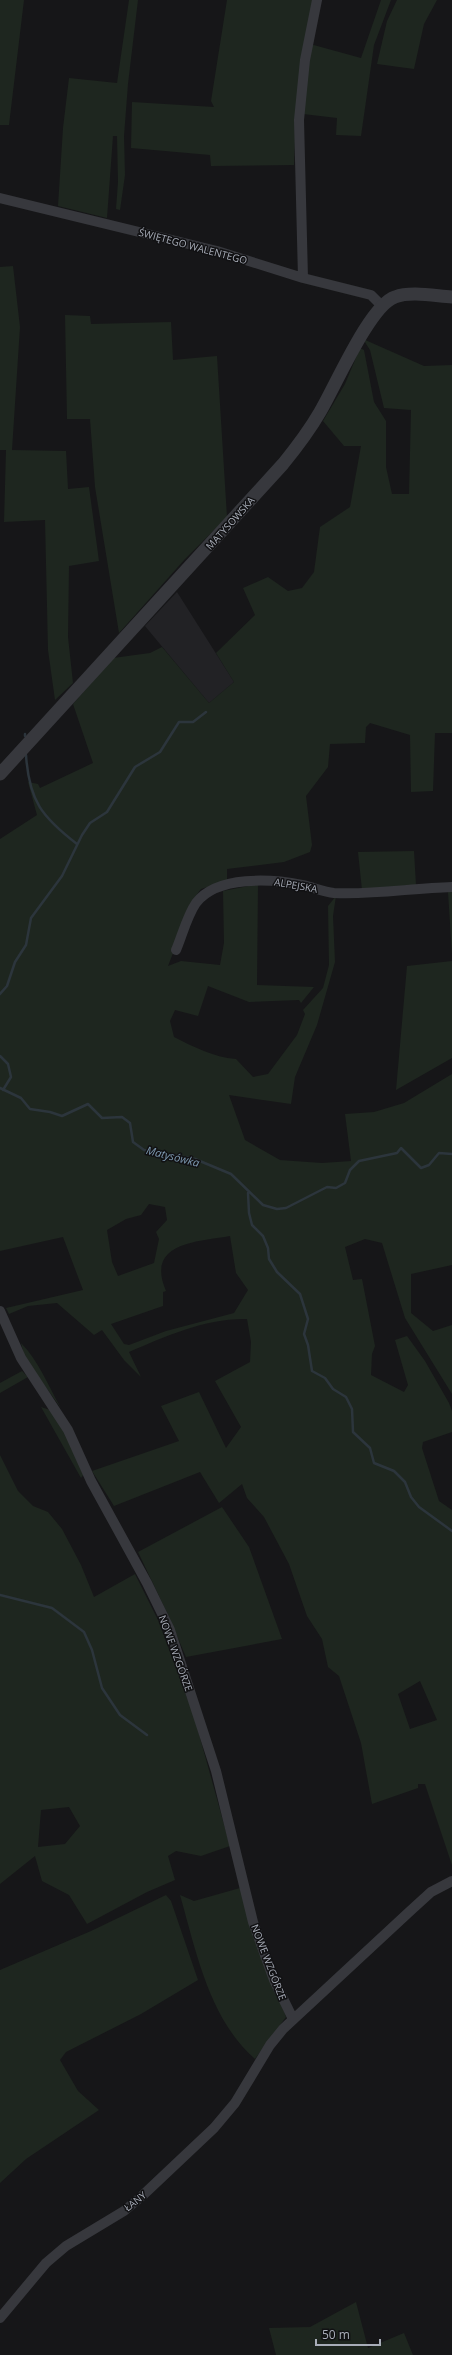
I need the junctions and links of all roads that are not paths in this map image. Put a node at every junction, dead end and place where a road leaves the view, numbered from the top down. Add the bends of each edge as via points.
1 (317, 0) edge
2 (0, 198) edge
3 (303, 278) junction
4 (452, 297) edge
5 (381, 305) junction
6 (0, 774) edge
7 (452, 887) edge
8 (176, 950) dead end
9 (0, 1311) edge
10 (452, 1881) edge
11 (293, 2019) junction
12 (0, 2318) edge

1 - 3 street via 308,42 299,120
2 - 3 street, ŚWIĘTEGO WALENTEGO via 217,251
3 - 5 street, ŚWIĘTEGO WALENTEGO via 367,294
4 - 5 street, MATYSOWSKA via 406,295 394,297
5 - 6 street, MATYSOWSKA via 319,413 283,464
7 - 8 street, ALPEJSKA via 359,894 332,893 277,881 232,883 204,894 195,904
9 - 11 street, NOWE WZGÓRZE via 21,1358 68,1430 91,1481 170,1630 216,1771 253,1922 274,1980
10 - 11 street, ŁANY via 419,1902
11 - 12 street, ŁANY via 270,2045 224,2117 164,2178 124,2211 66,2246 46,2263

